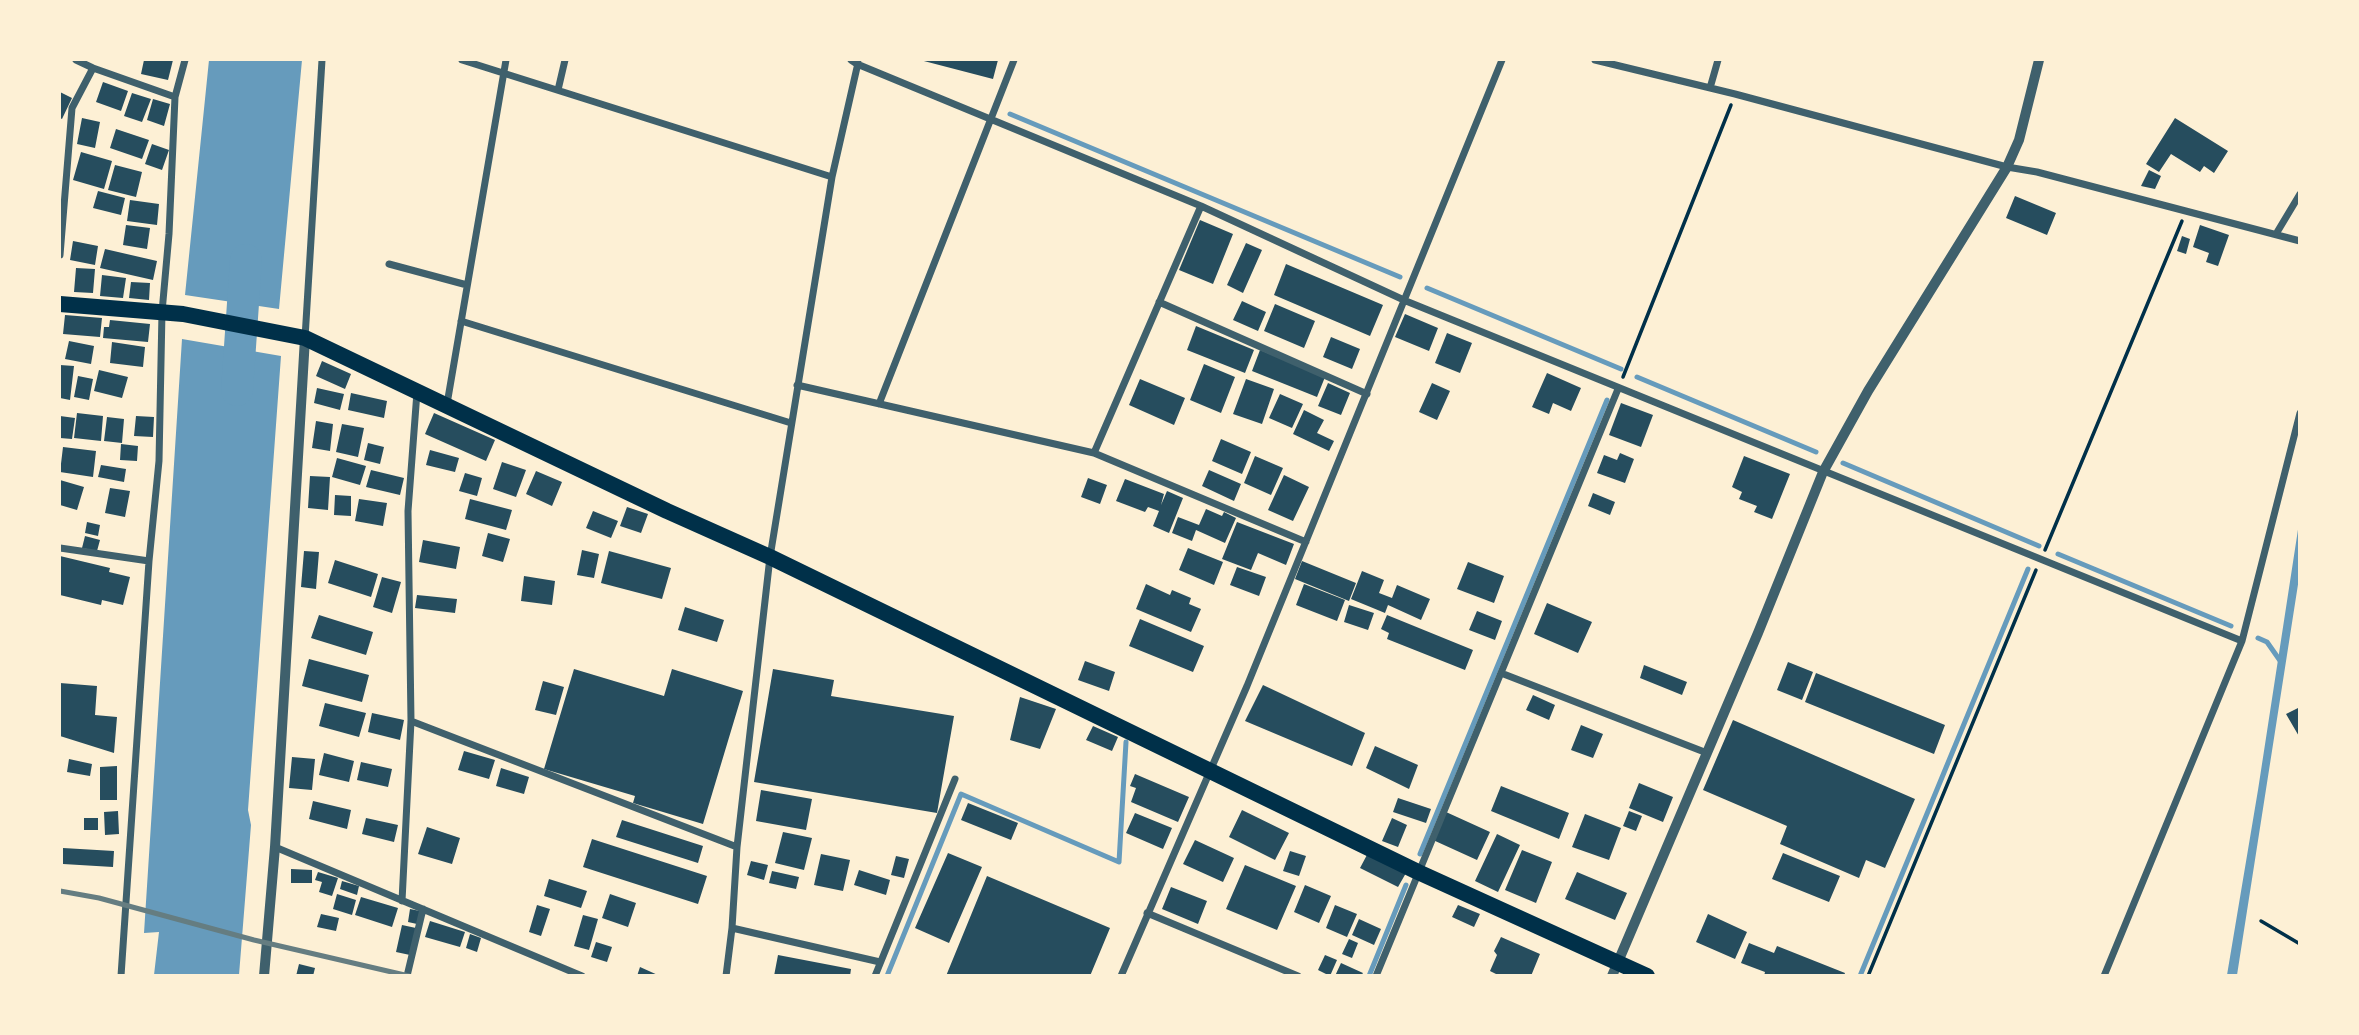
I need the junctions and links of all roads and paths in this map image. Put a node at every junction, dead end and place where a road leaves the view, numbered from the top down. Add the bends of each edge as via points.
1 (76, 60) edge
2 (184, 60) edge
3 (322, 60) edge
4 (462, 60) edge
5 (506, 60) edge
6 (565, 60) edge
7 (1014, 60) edge
8 (1502, 60) edge
9 (1595, 60) edge
10 (1718, 60) edge
11 (2039, 60) edge
12 (856, 61) edge
13 (93, 68) junction
14 (503, 73) junction
15 (1710, 88) junction
16 (558, 90) junction
17 (1735, 94) junction
18 (174, 97) junction
19 (991, 119) junction
20 (63, 157) edge
21 (2007, 166) junction
22 (832, 177) junction
23 (2300, 194) edge
24 (1201, 206) junction
25 (2186, 211) junction
26 (2276, 234) junction
27 (2300, 241) edge
28 (60, 255) edge
29 (389, 264) dead end
30 (467, 285) junction
31 (1406, 301) junction
32 (1159, 302) junction
33 (60, 304) edge
34 (162, 312) junction
35 (461, 321) junction
36 (305, 338) junction
37 (797, 385) junction
38 (1618, 389) junction
39 (417, 392) junction
40 (1367, 394) junction
41 (879, 404) junction
42 (446, 405) junction
43 (2300, 413) edge
44 (791, 423) junction
45 (1094, 453) junction
46 (1823, 472) junction
47 (1306, 542) junction
48 (60, 548) edge
49 (770, 557) junction
50 (2042, 558) junction
51 (149, 561) junction
52 (2242, 641) junction
53 (1501, 673) junction
54 (411, 721) junction
55 (1707, 753) junction
56 (1212, 771) junction
57 (955, 779) dead end
58 (275, 847) junction
59 (737, 847) junction
60 (1418, 872) junction
61 (402, 901) junction
62 (423, 909) junction
63 (1147, 913) junction
64 (2261, 921) dead end
65 (732, 928) junction
66 (2300, 944) edge
67 (880, 962) junction
68 (1615, 969) edge
69 (121, 975) edge
70 (264, 975) edge
71 (407, 975) edge
72 (582, 975) edge
73 (726, 975) edge
74 (875, 975) edge
75 (1121, 975) edge
76 (1298, 975) edge
77 (1376, 975) edge
78 (1647, 975) edge
79 (1868, 975) edge
80 (2104, 975) edge

1 - 13 street
2 - 18 street
3 - 36 street
4 - 14 street
5 - 14 street
6 - 16 street
7 - 19 street
8 - 31 street
9 - 15 street
10 - 15 street
11 - 21 street via 2019,140
12 - 19 street
12 - 22 street
13 - 18 street
13 - 20 street via 72,108
14 - 16 street
14 - 30 street
15 - 17 street
16 - 22 street
17 - 21 street
17 - 38 path
18 - 34 street
19 - 24 street
19 - 41 street
20 - 28 street
21 - 25 street
21 - 46 street
22 - 37 street
23 - 26 street
24 - 31 street
24 - 32 street
25 - 26 street
25 - 50 path
26 - 27 street
29 - 30 street
30 - 35 street
31 - 38 street
31 - 40 street
32 - 40 street
32 - 45 street
33 - 34 highway
34 - 36 highway
34 - 51 street via 159,461
35 - 42 street
35 - 44 street
36 - 39 highway
36 - 58 street
37 - 41 street
37 - 44 street
38 - 46 street
38 - 53 street
39 - 42 highway
39 - 54 street via 408,511
40 - 47 street
41 - 45 street
42 - 49 highway
43 - 52 street
44 - 49 street
45 - 47 street
46 - 50 street
46 - 55 street
47 - 56 street
48 - 51 street
49 - 56 highway
49 - 59 street
50 - 52 street
50 - 79 path
51 - 69 street
52 - 80 street
53 - 55 street
53 - 60 street
54 - 59 street
54 - 61 street
55 - 68 street
56 - 60 highway
56 - 63 street
57 - 67 street
58 - 61 street
58 - 70 street
59 - 65 street
60 - 68 highway
60 - 77 street
61 - 62 street
62 - 71 street
62 - 72 street
63 - 75 street
63 - 76 street
64 - 66 path
65 - 67 street
65 - 73 street
67 - 74 street
68 - 78 highway

